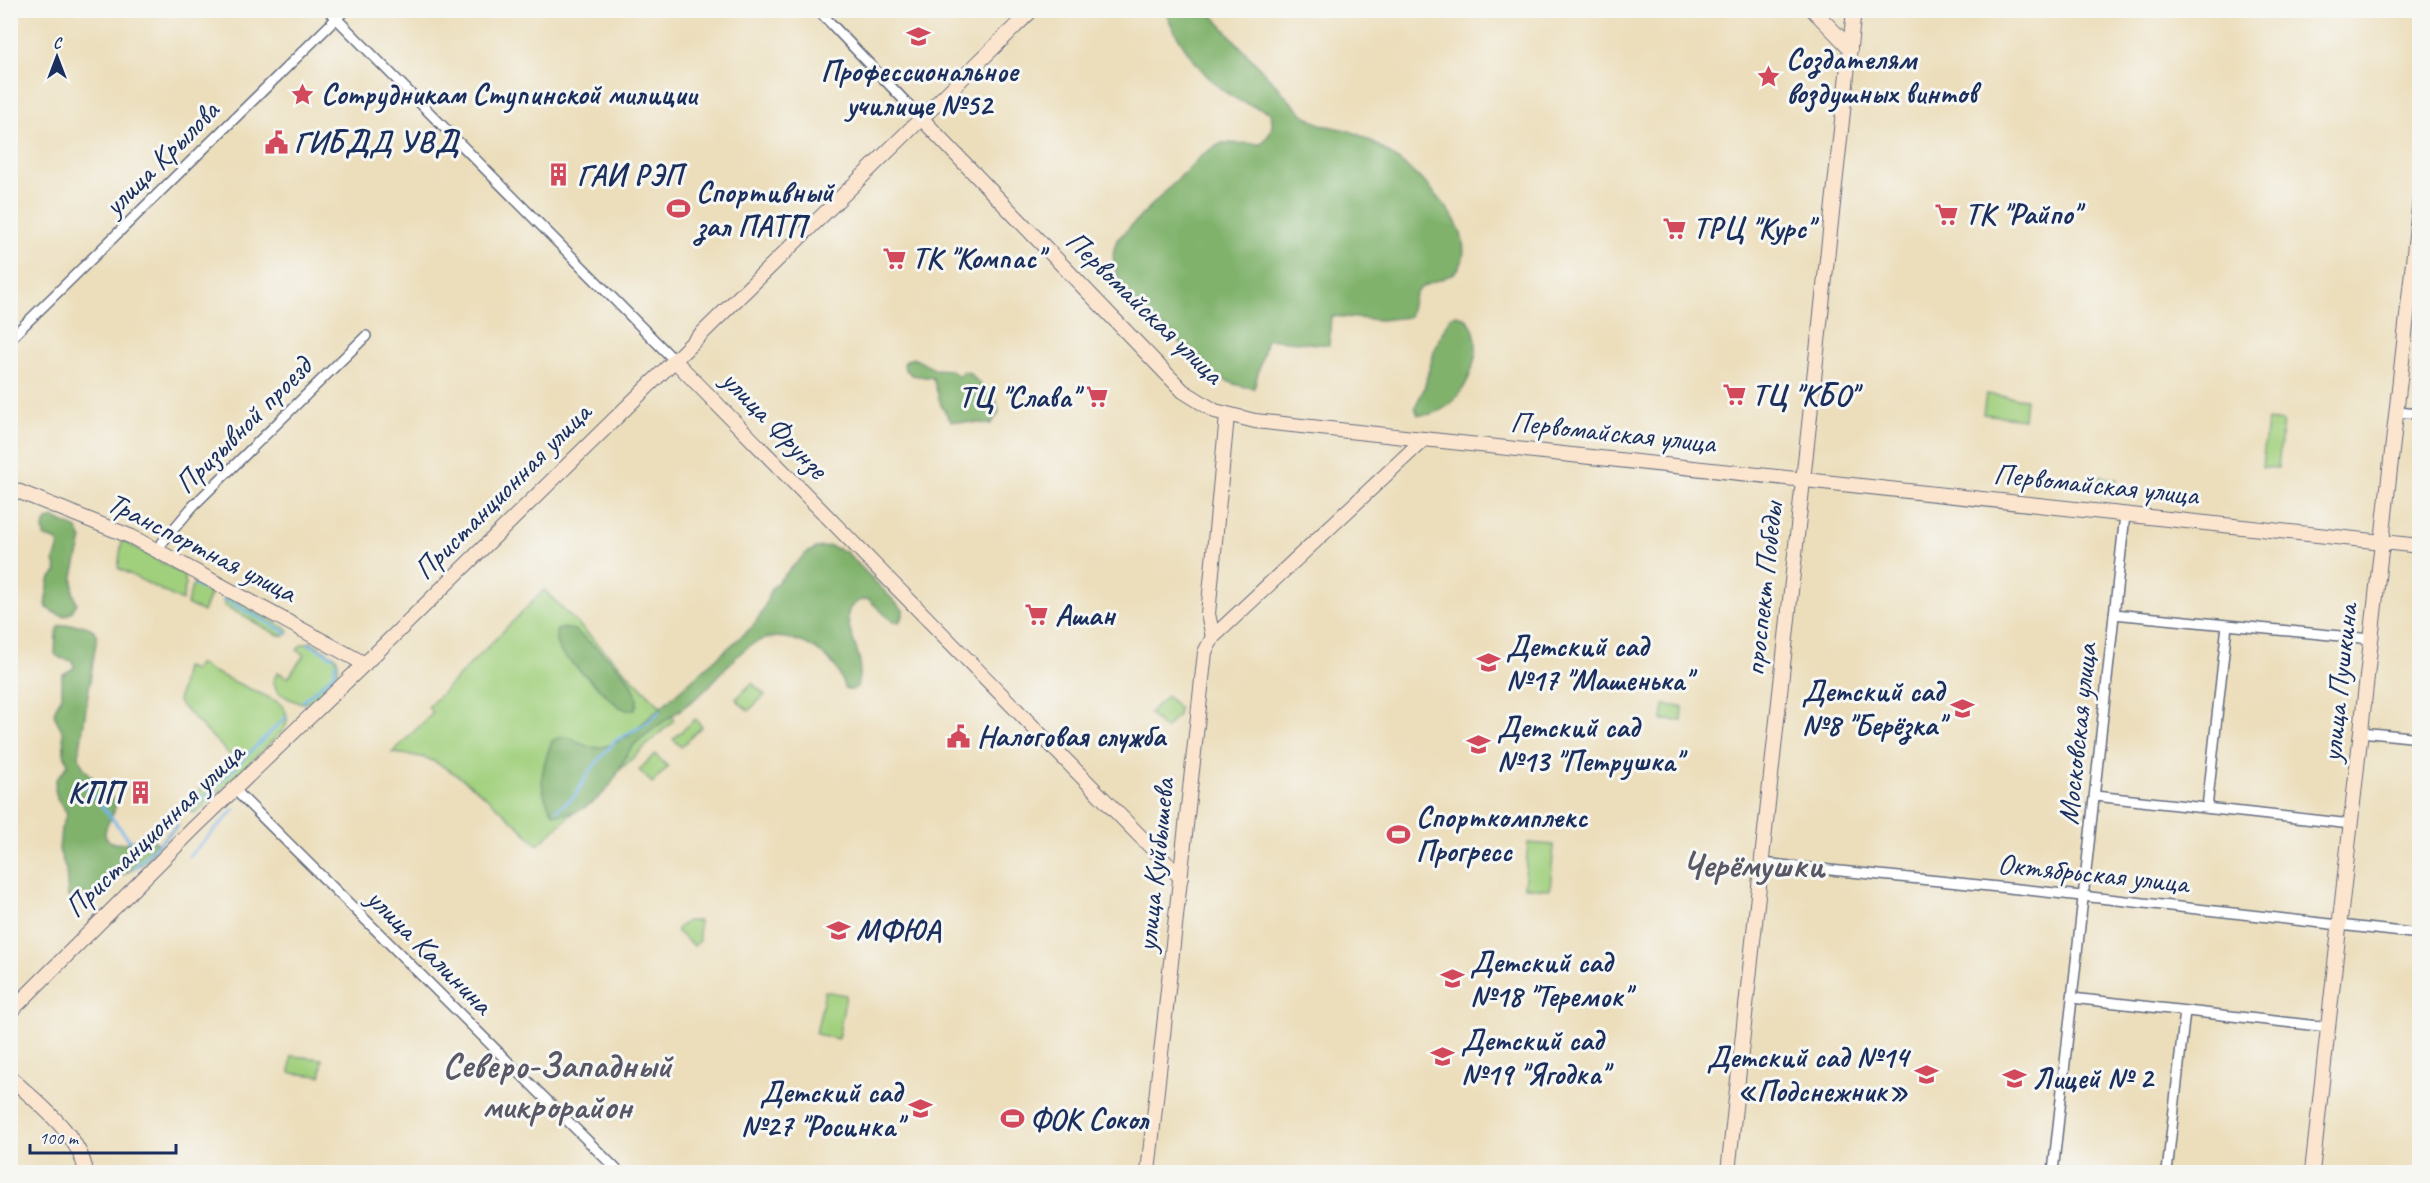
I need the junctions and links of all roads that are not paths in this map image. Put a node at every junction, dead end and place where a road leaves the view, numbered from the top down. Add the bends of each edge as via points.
1 (328, 10) edge
2 (345, 10) edge
3 (818, 10) edge
4 (1032, 10) edge
5 (1813, 10) edge
6 (1854, 10) edge
7 (336, 19) junction
8 (1850, 48) junction
9 (922, 119) junction
10 (2420, 199) edge
11 (366, 336) dead end
12 (10, 339) edge
13 (674, 360) junction
14 (2396, 412) junction
15 (2420, 414) edge
16 (1227, 416) junction
17 (1424, 439) junction
18 (1802, 479) junction
19 (10, 488) edge
20 (2125, 515) junction
21 (2382, 542) junction
22 (2420, 546) edge
23 (156, 550) junction
24 (2114, 614) junction
25 (2227, 625) junction
26 (1213, 637) junction
27 (2371, 639) junction
28 (364, 664) junction
29 (2361, 732) junction
30 (2420, 738) edge
31 (234, 789) junction
32 (2095, 796) junction
33 (2207, 808) junction
34 (2351, 824) junction
35 (1761, 863) junction
36 (1181, 878) junction
37 (2084, 896) junction
38 (2340, 925) junction
39 (2420, 934) edge
40 (2072, 998) junction
41 (2185, 1011) junction
42 (10, 1012) edge
43 (2328, 1027) junction
44 (10, 1077) edge
45 (86, 1173) edge
46 (619, 1173) edge
47 (1148, 1173) edge
48 (1728, 1173) edge
49 (2053, 1173) edge
50 (2167, 1173) edge
51 (2312, 1173) edge

1 - 7 street, улица Фрунзе
2 - 7 street, улица Крылова
3 - 9 street
4 - 9 main road, Пристанционная улица
5 - 8 main road
6 - 8 main road, проспект Победы
7 - 12 street, улица Крылова
7 - 13 street, улица Фрунзе
8 - 18 main road, проспект Победы
9 - 13 main road, Пристанционная улица
9 - 16 main road, Первомайская улица via 1184,391 1202,405
10 - 14 main road, улица Пушкина
11 - 23 street, Призывной проезд via 194,506
13 - 28 main road, Пристанционная улица
13 - 36 main road, улица Фрунзе
14 - 15 street
14 - 21 main road, улица Пушкина
16 - 17 main road, Первомайская улица
16 - 26 main road via 1208,614
17 - 18 main road, Первомайская улица
17 - 26 main road, улица Куйбышева
18 - 20 main road, Первомайская улица
18 - 35 main road, проспект Победы
19 - 23 main road, Транспортная улица via 112,528
20 - 21 main road, Первомайская улица
20 - 24 street, Московская улица
21 - 22 main road, Первомайская улица
21 - 27 main road, улица Пушкина
23 - 28 main road, Транспортная улица
24 - 25 street
24 - 32 street, Московская улица
25 - 27 street
25 - 33 street
26 - 36 main road, улица Куйбышева via 1204,660
27 - 29 main road, улица Пушкина
28 - 31 main road, Пристанционная улица
29 - 30 street
29 - 34 main road, улица Пушкина
31 - 42 main road, Пристанционная улица
31 - 46 street, улица Калинина
32 - 33 street
32 - 37 street, Московская улица
33 - 34 street
34 - 38 main road, улица Пушкина
35 - 37 street, Октябрьская улица
35 - 48 main road, проспект Победы
36 - 47 main road, улица Куйбышева
37 - 38 street, Октябрьская улица
37 - 40 street, Московская улица
38 - 39 street, Октябрьская улица
38 - 43 main road, улица Пушкина
40 - 41 street
40 - 49 street, Московская улица
41 - 43 street
41 - 50 street
43 - 51 main road, улица Пушкина
44 - 45 main road via 59,1125 76,1148

